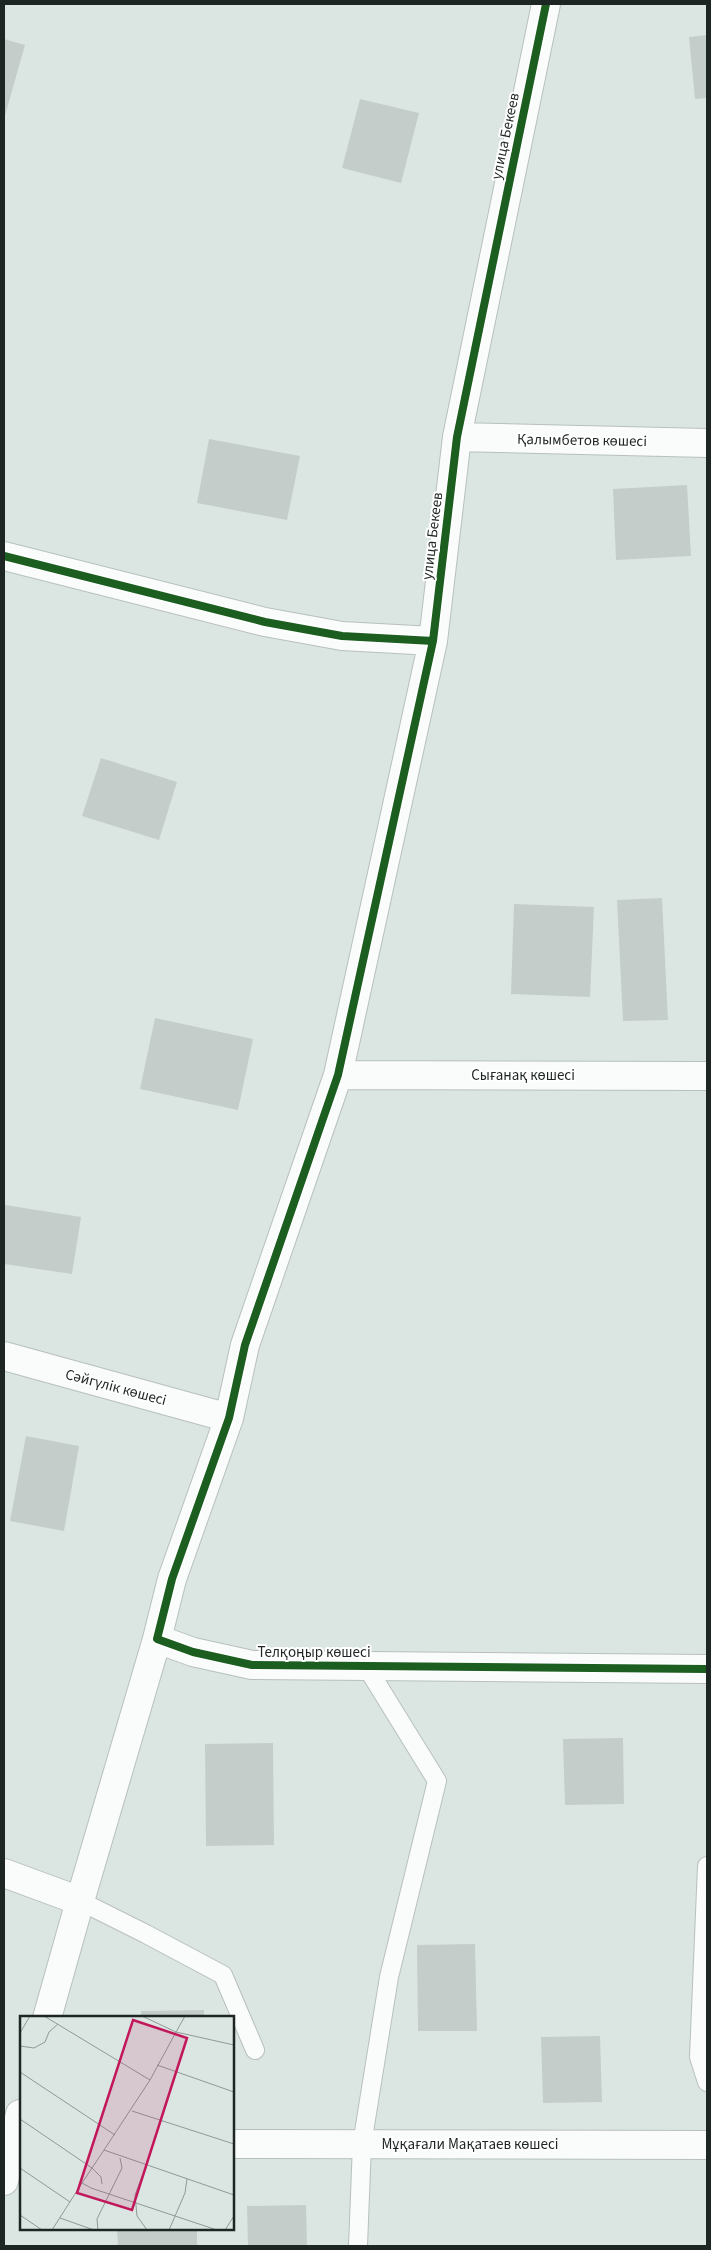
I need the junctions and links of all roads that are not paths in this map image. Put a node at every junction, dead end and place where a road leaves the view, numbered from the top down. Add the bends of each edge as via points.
1 (546, 4) edge
2 (458, 437) junction
3 (707, 443) edge
4 (4, 556) edge
5 (433, 641) junction
6 (338, 1075) junction
7 (707, 1076) edge
8 (4, 1356) edge
9 (229, 1418) junction
10 (157, 1639) junction
11 (366, 1666) junction
12 (707, 1668) edge
13 (707, 1866) edge
14 (4, 1873) edge
15 (80, 1901) junction
16 (48, 2016) edge
17 (255, 2050) dead end
18 (707, 2082) edge
19 (20, 2117) edge
20 (234, 2144) edge
21 (362, 2144) junction
22 (707, 2145) edge
23 (4, 2181) edge
24 (358, 2246) edge

1 - 2 street, улица Бекеев
2 - 3 street, Қалымбетов көшесі
2 - 5 street, улица Бекеев
4 - 5 street via 265,622 342,636
5 - 6 street, улица Бекеев
6 - 7 street, Сығанақ көшесі
6 - 9 street, улица Бекеев via 245,1345
8 - 9 street, Сәйгүлік көшесі
9 - 10 street via 172,1579
10 - 11 street, Телқоңыр көшесі via 193,1652 252,1665
10 - 15 street
11 - 12 street, Телқоңыр көшесі
11 - 21 lane via 438,1781 388,1977
13 - 18 lane via 699,2057
14 - 15 street
15 - 16 street
15 - 17 lane via 223,1975
19 - 23 street
20 - 21 street, Мұқағали Мақатаев көшесі
21 - 22 street, Мұқағали Мақатаев көшесі
21 - 24 lane

